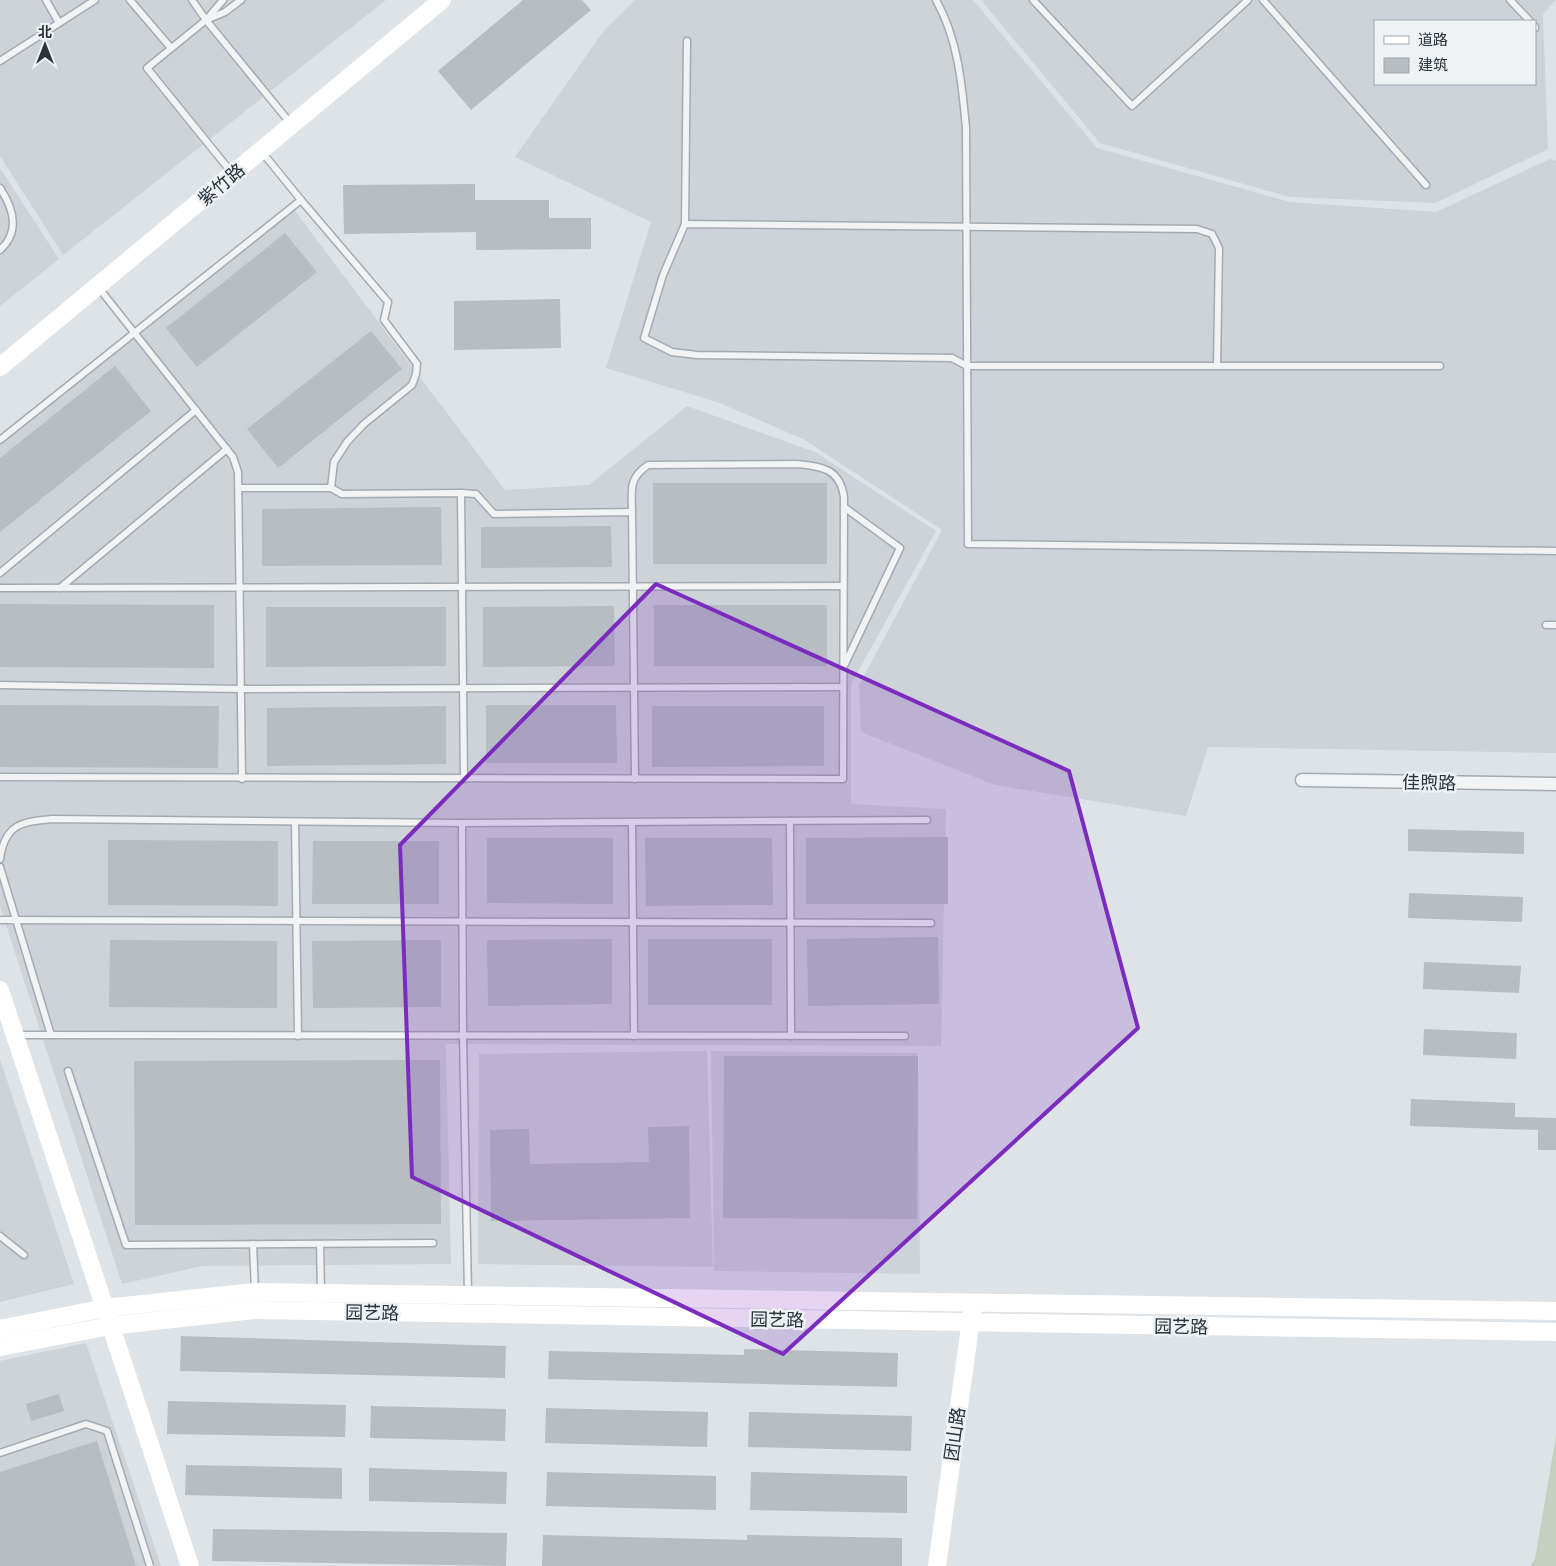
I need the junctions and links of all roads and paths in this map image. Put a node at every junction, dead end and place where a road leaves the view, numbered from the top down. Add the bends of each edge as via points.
1 (46, 0) edge
2 (95, 0) edge
3 (130, 0) edge
4 (192, 0) edge
5 (223, 0) edge
6 (241, 0) edge
7 (442, 0) edge
8 (936, 0) edge
9 (1033, 0) edge
10 (1248, 0) edge
11 (1263, 0) edge
12 (1510, 0) edge
13 (206, 20) junction
14 (1529, 20) edge
15 (60, 23) junction
16 (687, 41) dead end
17 (171, 48) junction
18 (0, 61) edge
19 (292, 124) junction
20 (261, 150) junction
21 (233, 174) junction
22 (1426, 185) dead end
23 (0, 188) edge
24 (301, 200) junction
25 (686, 224) junction
26 (967, 225) junction
27 (0, 250) edge
28 (98, 286) junction
29 (133, 332) junction
30 (967, 366) junction
31 (1217, 366) junction
32 (1440, 366) dead end
33 (0, 367) edge
34 (196, 410) junction
35 (0, 440) edge
36 (227, 449) junction
37 (240, 488) junction
38 (331, 488) junction
39 (461, 493) junction
40 (844, 508) junction
41 (632, 512) junction
42 (1556, 551) edge
43 (0, 573) edge
44 (843, 586) junction
45 (462, 587) junction
46 (634, 587) junction
47 (0, 588) edge
48 (60, 588) junction
49 (240, 588) junction
50 (1546, 625) dead end
51 (1556, 625) edge
52 (843, 667) junction
53 (0, 685) edge
54 (843, 687) junction
55 (464, 688) junction
56 (634, 688) junction
57 (241, 689) junction
58 (0, 777) edge
59 (242, 779) junction
60 (464, 779) junction
61 (635, 779) junction
62 (1302, 780) dead end
63 (1556, 784) edge
64 (927, 820) dead end
65 (790, 821) junction
66 (296, 822) junction
67 (632, 822) junction
68 (462, 823) junction
69 (0, 859) edge
70 (0, 867) edge
71 (0, 920) edge
72 (17, 920) junction
73 (297, 922) junction
74 (463, 923) junction
75 (632, 923) junction
76 (791, 923) junction
77 (931, 923) dead end
78 (0, 990) edge
79 (15, 1035) junction
80 (51, 1035) junction
81 (298, 1036) junction
82 (463, 1036) junction
83 (634, 1036) junction
84 (791, 1036) junction
85 (906, 1036) dead end
86 (68, 1071) dead end
87 (0, 1236) edge
88 (434, 1243) dead end
89 (253, 1244) junction
90 (320, 1244) junction
91 (24, 1255) dead end
92 (255, 1292) junction
93 (321, 1292) junction
94 (468, 1294) junction
95 (974, 1302) junction
96 (105, 1308) junction
97 (1556, 1311) edge
98 (970, 1323) junction
99 (110, 1326) junction
100 (0, 1329) edge
101 (1556, 1332) edge
102 (0, 1347) edge
103 (0, 1453) edge
104 (150, 1566) edge
105 (190, 1566) edge
106 (936, 1566) edge

1 - 15 lane
2 - 15 lane
3 - 17 lane
4 - 13 lane
5 - 13 lane
6 - 13 lane
7 - 19 street, 紫竹路
8 - 26 lane via 947,19 960,69 966,128
9 - 10 lane via 1132,106
11 - 22 lane
12 - 14 lane
13 - 17 lane
13 - 19 lane
15 - 18 lane
16 - 25 lane
17 - 21 lane via 148,68
19 - 20 street, 紫竹路
20 - 21 street, 紫竹路
20 - 24 lane
21 - 28 street, 紫竹路
23 - 27 lane via 13,211 12,227 6,244
24 - 29 lane
24 - 38 lane via 388,302 384,320 417,364 412,385 347,442 334,462
25 - 26 lane
25 - 30 lane via 663,274 644,338 672,352 698,355 952,358
26 - 30 lane
26 - 31 lane via 1197,228 1212,234 1219,248
28 - 29 lane
28 - 33 street, 紫竹路
29 - 34 lane
29 - 35 lane
30 - 31 lane
30 - 42 lane via 968,544
31 - 32 lane
34 - 36 lane
34 - 43 lane
36 - 37 lane via 233,457
36 - 48 lane
37 - 38 lane
37 - 49 lane
38 - 39 lane via 342,494
39 - 41 lane via 476,494 494,514
39 - 45 lane
40 - 41 lane via 842,482 830,471 817,466 648,465 637,473 632,484
40 - 44 lane
40 - 52 lane via 900,548
41 - 46 lane
44 - 46 lane
44 - 52 lane
45 - 46 lane
45 - 49 lane
45 - 55 lane
46 - 56 lane
47 - 48 lane
48 - 49 lane
49 - 57 lane
50 - 51 lane
52 - 54 lane
53 - 57 lane
54 - 56 lane
54 - 61 lane via 843,779
55 - 56 lane
55 - 57 lane
55 - 60 lane
56 - 61 lane
57 - 59 lane
58 - 59 lane
59 - 60 lane
60 - 61 lane
62 - 63 street, 佳煦路
64 - 65 lane
65 - 67 lane
65 - 76 lane
66 - 68 lane
66 - 69 lane via 52,819 27,822 11,829 2,846
66 - 73 lane
67 - 68 lane
67 - 75 lane
68 - 74 lane
70 - 72 lane
71 - 72 lane
72 - 73 lane
72 - 80 lane
73 - 74 lane
73 - 81 lane
74 - 75 lane
74 - 82 lane
75 - 76 lane
75 - 83 lane
76 - 77 lane
76 - 84 lane
78 - 79 street
79 - 80 lane
79 - 96 street
80 - 81 lane
81 - 82 lane
82 - 83 lane
82 - 94 lane
83 - 84 lane
84 - 85 lane
86 - 89 lane via 126,1245
87 - 91 lane
88 - 90 lane
89 - 90 lane
89 - 92 lane
90 - 93 lane
92 - 93 street, 园艺路
92 - 96 street, 园艺路
93 - 94 street, 园艺路
94 - 95 street, 园艺路
95 - 97 street, 园艺路
95 - 98 street, 团山路
96 - 99 street
96 - 100 street, 园艺路
98 - 99 street, 园艺路 via 254,1310
98 - 101 street, 园艺路
98 - 106 street, 团山路
99 - 102 street, 园艺路
99 - 105 street
103 - 104 lane via 86,1424 107,1431

